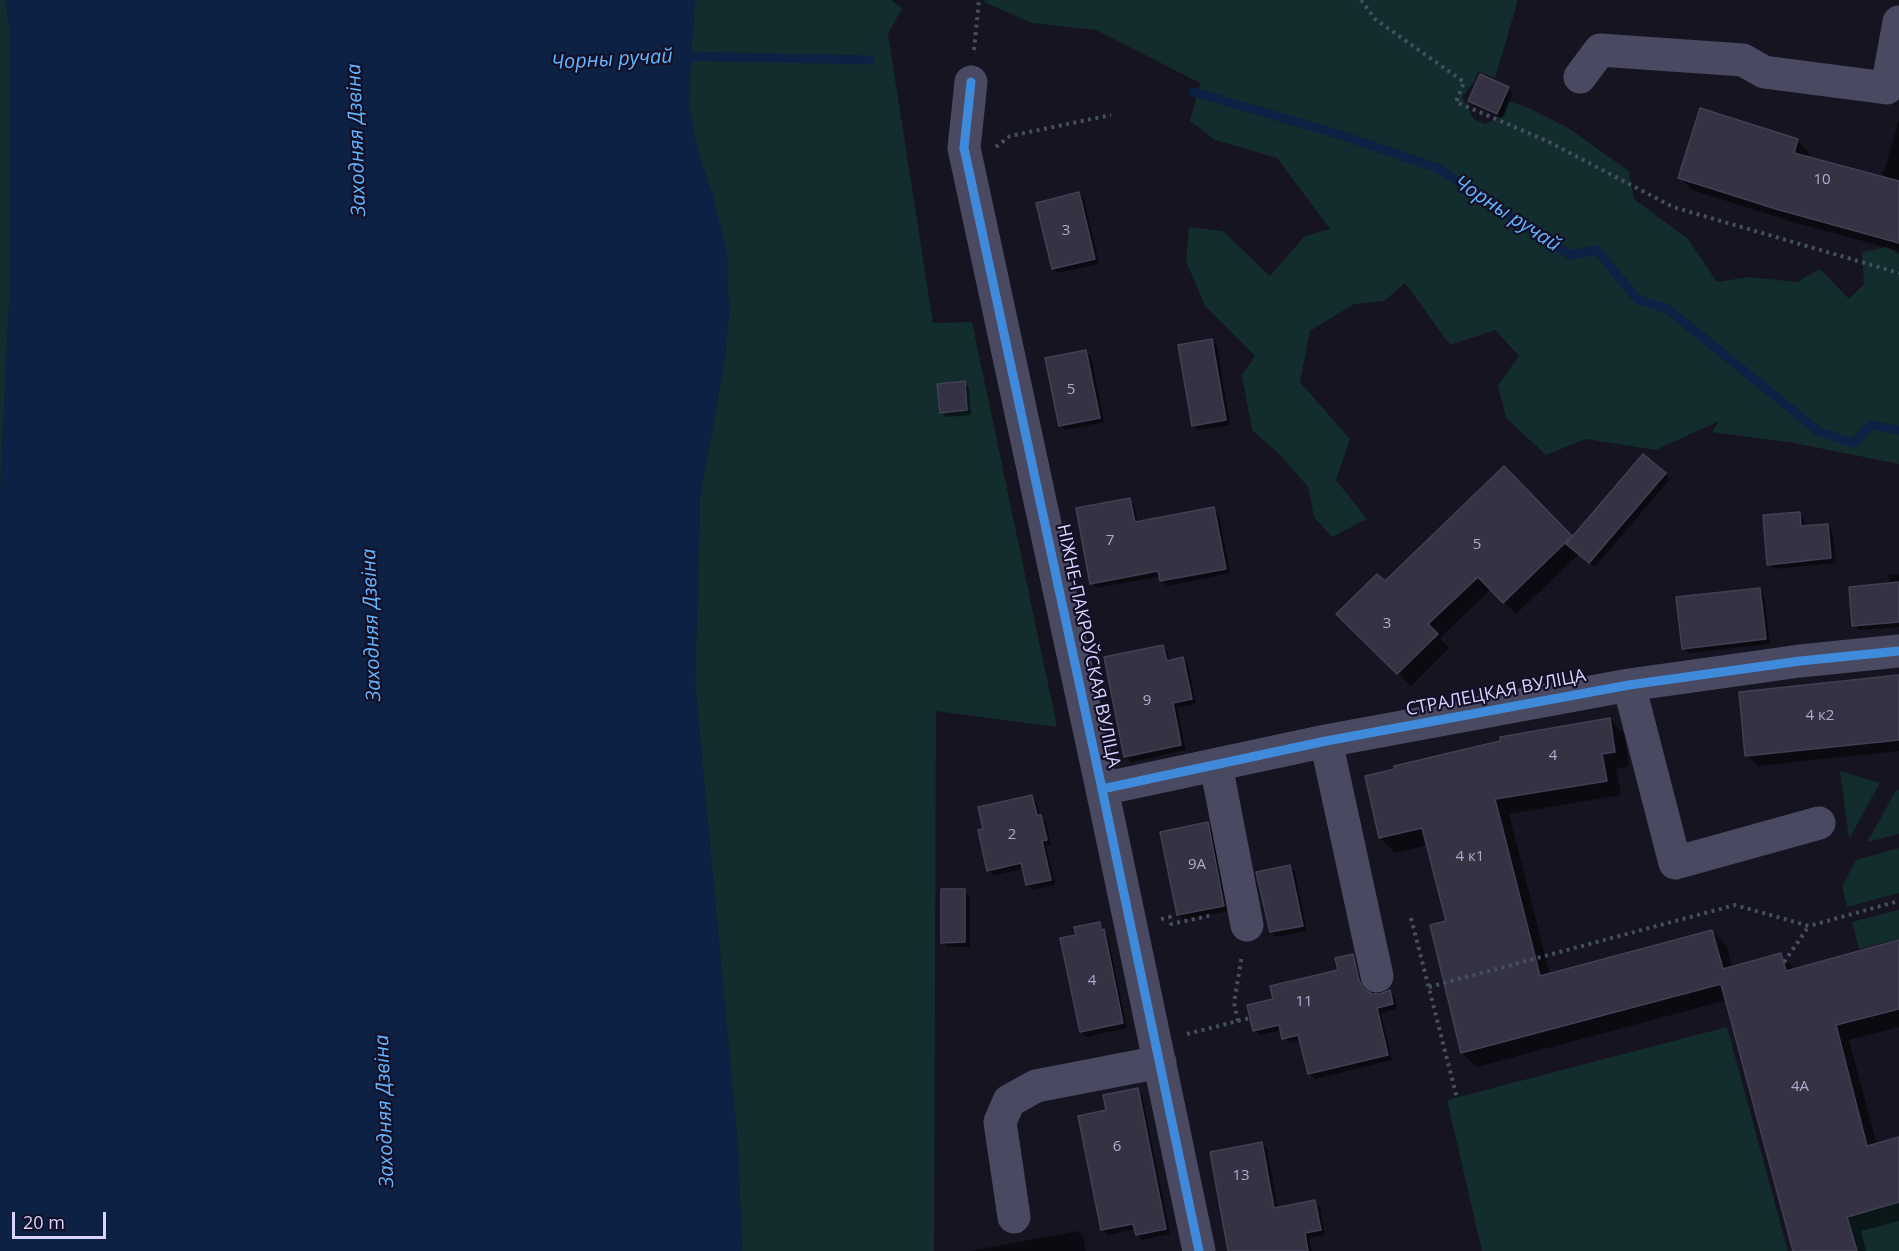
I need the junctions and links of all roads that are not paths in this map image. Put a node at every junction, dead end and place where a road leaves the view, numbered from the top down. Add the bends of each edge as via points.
1 (1899, 22) edge
2 (1580, 77) dead end
3 (971, 82) road end
4 (1899, 651) edge
5 (1629, 685) junction
6 (1326, 741) junction
7 (1216, 765) junction
8 (1102, 789) junction
9 (1819, 823) dead end
10 (1245, 917) road end
11 (1377, 976) dead end
12 (1160, 1062) junction
13 (1014, 1217) dead end
14 (1199, 1251) edge

1 - 2 street via 1887,88 1764,72 1743,60 1600,50
3 - 8 street, НІЖНЕ-ПАКРОЎСКАЯ ВУЛІЦА via 964,148
4 - 5 street, СТРАЛЕЦКАЯ ВУЛІЦА
5 - 6 street, СТРАЛЕЦКАЯ ВУЛІЦА
5 - 9 street via 1675,863
6 - 7 street, СТРАЛЕЦКАЯ ВУЛІЦА
6 - 11 street
7 - 8 street, СТРАЛЕЦКАЯ ВУЛІЦА
7 - 10 street
8 - 12 street, НІЖНЕ-ПАКРОЎСКАЯ ВУЛІЦА
12 - 13 street via 1036,1086 1009,1101 1000,1122
12 - 14 street, НІЖНЕ-ПАКРОЎСКАЯ ВУЛІЦА

